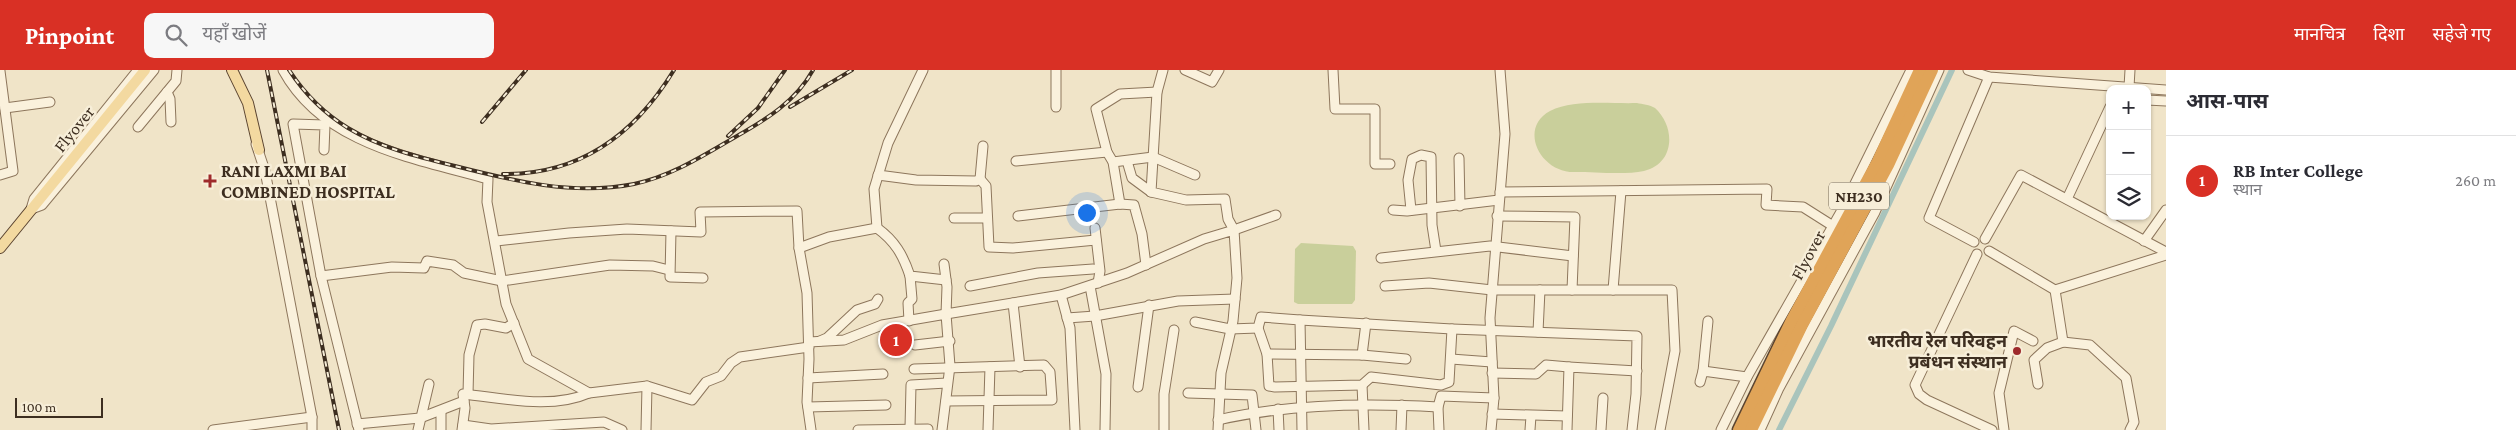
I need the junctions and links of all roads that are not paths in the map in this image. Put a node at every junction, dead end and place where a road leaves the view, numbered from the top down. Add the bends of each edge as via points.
1 (138, 70) edge
2 (145, 70) edge
3 (154, 70) edge
4 (177, 70) edge
5 (227, 70) edge
6 (232, 70) edge
7 (283, 70) edge
8 (923, 70) edge
9 (1056, 70) edge
10 (1163, 70) edge
11 (1185, 70) edge
12 (1218, 70) edge
13 (1333, 70) edge
14 (1500, 70) edge
15 (1911, 70) edge
16 (1920, 70) edge
17 (1932, 70) edge
18 (1939, 70) edge
19 (1968, 70) edge
20 (2130, 70) edge
21 (0, 71) edge
22 (2002, 74) edge
23 (1989, 77) junction
24 (2109, 85) edge
25 (2129, 85) edge
26 (2151, 89) edge
27 (2166, 90) edge
28 (167, 92) junction
29 (1157, 92) junction
30 (2151, 100) edge
31 (2166, 101) edge
32 (50, 102) dead end
33 (3, 106) edge
34 (1056, 107) dead end
35 (2106, 116) edge
36 (171, 122) dead end
37 (138, 127) dead end
38 (258, 145) junction
39 (983, 146) dead end
40 (1900, 146) junction
41 (324, 150) dead end
42 (1106, 152) junction
43 (1153, 157) junction
44 (1459, 158) dead end
45 (1016, 161) dead end
46 (1127, 161) junction
47 (1113, 162) junction
48 (1390, 164) dead end
49 (0, 175) edge
50 (878, 175) junction
51 (1195, 175) dead end
52 (980, 179) junction
53 (1621, 191) junction
54 (1151, 192) junction
55 (1499, 196) junction
56 (2067, 199) junction
57 (1120, 204) junction
58 (34, 206) junction
59 (1460, 206) junction
60 (1432, 209) junction
61 (1393, 210) dead end
62 (1411, 210) junction
63 (2166, 210) edge
64 (1276, 215) dead end
65 (1018, 216) dead end
66 (1497, 216) junction
67 (954, 218) dead end
68 (986, 218) junction
69 (1833, 226) junction
70 (877, 228) junction
71 (1095, 228) dead end
72 (1234, 230) junction
73 (671, 231) junction
74 (1985, 239) junction
75 (1096, 240) junction
76 (2144, 241) junction
77 (496, 242) junction
78 (1974, 242) junction
79 (0, 248) edge
80 (799, 248) junction
81 (1495, 248) junction
82 (1436, 251) junction
83 (1989, 251) junction
84 (1978, 254) junction
85 (2166, 254) edge
86 (1573, 256) junction
87 (1381, 258) dead end
88 (944, 264) dead end
89 (1146, 265) junction
90 (1093, 269) dead end
91 (669, 270) junction
92 (321, 276) junction
93 (910, 276) junction
94 (703, 278) dead end
95 (946, 280) junction
96 (502, 281) junction
97 (1094, 284) junction
98 (970, 286) dead end
99 (1385, 286) dead end
100 (1492, 290) junction
101 (1540, 290) junction
102 (1572, 290) junction
103 (1612, 290) junction
104 (2055, 290) junction
105 (1062, 295) junction
106 (878, 299) dead end
107 (1235, 299) junction
108 (1013, 303) junction
109 (1149, 305) junction
110 (946, 314) junction
111 (1095, 316) junction
112 (1067, 318) junction
113 (909, 320) junction
114 (1300, 320) junction
115 (1708, 321) dead end
116 (1195, 322) dead end
117 (514, 323) junction
118 (1366, 323) junction
119 (1797, 323) junction
120 (1258, 328) junction
121 (1230, 329) junction
122 (1452, 329) junction
123 (1491, 329) junction
124 (1174, 330) dead end
125 (1538, 332) junction
126 (2033, 340) dead end
127 (950, 341) junction
128 (820, 342) junction
129 (2063, 342) junction
130 (915, 344) dead end
131 (809, 345) junction
132 (1267, 354) junction
133 (1300, 354) junction
134 (1362, 355) junction
135 (1406, 359) dead end
136 (1451, 359) junction
137 (1492, 362) junction
138 (950, 366) junction
139 (990, 367) junction
140 (1020, 367) junction
141 (1569, 367) junction
142 (914, 368) dead end
143 (1637, 371) junction
144 (1703, 371) junction
145 (1492, 373) junction
146 (883, 374) dead end
147 (1747, 377) junction
148 (808, 378) junction
149 (1700, 382) dead end
150 (947, 383) junction
151 (429, 384) dead end
152 (2038, 384) dead end
153 (1362, 385) junction
154 (647, 386) junction
155 (1300, 386) junction
156 (1138, 387) dead end
157 (589, 393) junction
158 (1188, 393) dead end
159 (1220, 395) junction
160 (466, 398) junction
161 (1494, 398) junction
162 (1603, 398) dead end
163 (946, 400) junction
164 (989, 400) junction
165 (886, 405) dead end
166 (1402, 405) junction
167 (808, 407) junction
168 (1364, 407) junction
169 (1438, 407) junction
170 (1278, 409) junction
171 (1301, 409) junction
172 (441, 410) junction
173 (1255, 411) junction
174 (1492, 414) junction
175 (1531, 416) junction
176 (1567, 416) junction
177 (312, 417) junction
178 (420, 418) junction
179 (1218, 420) junction
180 (260, 426) edge
181 (358, 427) edge
182 (463, 428) edge
183 (539, 428) edge
184 (910, 428) junction
185 (928, 429) edge
186 (213, 430) edge
187 (312, 430) edge
188 (418, 430) edge
189 (441, 430) edge
190 (622, 430) edge
191 (646, 430) edge
192 (811, 430) edge
193 (858, 430) edge
194 (943, 430) edge
195 (988, 430) edge
196 (1075, 430) edge
197 (1105, 430) edge
198 (1164, 430) edge
199 (1218, 430) edge
200 (1256, 430) edge
201 (1279, 430) edge
202 (1302, 430) edge
203 (1364, 430) edge
204 (1401, 430) edge
205 (1438, 430) edge
206 (1491, 430) edge
207 (1530, 430) edge
208 (1567, 430) edge
209 (1601, 430) edge
210 (1632, 430) edge
211 (1660, 430) edge
212 (1721, 430) edge
213 (1739, 430) edge
214 (1751, 430) edge
215 (1760, 430) edge
216 (1992, 430) edge
217 (2004, 430) edge
218 (2130, 430) edge

1 - 58 street via 34,199
2 - 58 main road, Flyover
3 - 58 street via 42,205
4 - 28 street via 176,81
5 - 38 street via 243,102
6 - 38 main road via 248,103
7 - 77 street via 304,98 337,128 370,145 488,179 487,202
8 - 50 street via 888,143
9 - 34 street
10 - 29 street
11 - 12 street via 1212,82
13 - 48 street via 1335,109 1375,109 1375,164
14 - 55 street via 1505,134
15 - 69 street
16 - 119 highway, Flyover / NH230
17 - 40 highway, NH230
18 - 40 street
19 - 23 street
20 - 25 street
21 - 33 street
22 - 23 street
22 - 24 street
23 - 78 street via 1928,218
26 - 27 street
28 - 36 street
28 - 37 street
29 - 42 street via 1120,94 1096,109
29 - 43 street
30 - 31 street
32 - 33 street
33 - 49 street via 13,171
35 - 56 street
38 - 177 street
39 - 52 street
40 - 119 highway, Flyover / NH230
40 - 215 street via 1875,212 1779,388
41 - 92 street via 325,125 293,124
42 - 45 street
42 - 47 street
43 - 46 street
43 - 51 street
43 - 54 street
44 - 59 street
46 - 47 street
46 - 54 street via 1132,178
47 - 57 street
50 - 52 street via 916,180
50 - 70 street via 874,189
52 - 68 street via 986,186
53 - 55 street
53 - 69 street via 1767,189 1766,205 1803,207
53 - 103 street
54 - 72 street via 1186,200 1225,199 1228,219
55 - 59 street
55 - 66 street
56 - 74 street via 2021,175
56 - 76 street
57 - 65 street
57 - 89 street via 1136,207
58 - 79 main road, Flyover
59 - 60 street
60 - 62 street
60 - 62 street via 1431,157 1421,155 1412,159 1408,180
60 - 82 street
61 - 62 street
63 - 76 street
64 - 72 street
66 - 81 street
66 - 86 street via 1575,217
67 - 68 street
68 - 75 street via 989,247 1013,248
69 - 147 street
70 - 80 street via 829,237
70 - 93 street via 892,239
71 - 75 street
72 - 89 street via 1204,239
72 - 107 street
73 - 77 street via 627,229
73 - 80 street via 701,232 700,212 797,211
73 - 91 street
74 - 78 street
74 - 83 street via 1990,246
75 - 97 street via 1100,271
76 - 85 street
77 - 96 street
78 - 84 street via 1972,246
80 - 131 street via 807,293
81 - 82 street
81 - 86 street
81 - 100 street
82 - 87 street
83 - 84 street
83 - 104 street
84 - 216 street via 1916,385 1919,394 1927,400
85 - 104 street
86 - 102 street
88 - 95 street
89 - 97 street
90 - 98 street via 1038,273
91 - 94 street via 670,277
91 - 96 street via 653,266 610,265
92 - 96 street via 392,267 424,268 427,261 453,265 464,273
92 - 181 street
93 - 95 street
93 - 113 street via 912,299 904,304
95 - 110 street
96 - 117 street
97 - 105 street
97 - 111 street
99 - 100 street via 1428,283
100 - 101 street
100 - 123 street
101 - 102 street
101 - 125 street
102 - 103 street
103 - 211 street via 1672,290 1674,350
104 - 129 street
105 - 108 street
105 - 112 street
106 - 128 street via 875,304 857,310
107 - 109 street
107 - 121 street
108 - 110 street
108 - 140 street
109 - 111 street
109 - 156 street
110 - 113 street
110 - 127 street
111 - 112 street
111 - 197 street via 1106,374
112 - 196 street
113 - 128 street via 882,325 844,340
114 - 118 street
114 - 120 street via 1261,318
114 - 133 street
115 - 144 street
116 - 121 street
117 - 157 street via 528,359
117 - 160 street via 506,328 477,325 468,355
118 - 122 street
118 - 134 street
119 - 213 highway, Flyover / NH230
119 - 214 highway, Flyover / NH230
120 - 121 street
120 - 132 street
121 - 159 street
122 - 123 street
122 - 136 street
123 - 125 street
123 - 137 street
124 - 198 street via 1164,394
125 - 143 street via 1637,336
126 - 217 street via 2014,331 1999,393
127 - 130 street
127 - 138 street
128 - 131 street
129 - 152 street via 2047,348 2034,360
129 - 218 street via 2090,345 2126,378 2134,422
131 - 148 street
131 - 154 street via 740,357 730,363 720,376 706,382 692,400
132 - 133 street
132 - 155 street via 1269,386
133 - 134 street
133 - 155 street
134 - 135 street
136 - 137 street
136 - 153 street via 1449,382 1441,385 1372,377
137 - 145 street
138 - 139 street
138 - 142 street
138 - 150 street
139 - 140 street
139 - 164 street
140 - 164 street via 1044,365 1050,372 1052,400
141 - 143 street
141 - 145 street via 1546,365 1536,374
141 - 176 street
143 - 210 street
144 - 147 street
144 - 149 street
145 - 161 street
146 - 148 street
147 - 212 street
148 - 167 street
150 - 163 street
150 - 184 street via 911,385
151 - 178 street
153 - 155 street
153 - 168 street
154 - 157 street
154 - 191 street
155 - 171 street
157 - 160 street via 575,399 526,402
158 - 159 street
159 - 173 street via 1252,395
159 - 179 street
160 - 172 street
160 - 182 street
161 - 169 street via 1440,396
161 - 174 street
162 - 209 street
163 - 164 street
163 - 194 street
164 - 195 street
165 - 167 street
166 - 168 street
166 - 169 street
166 - 204 street
167 - 192 street
168 - 171 street
168 - 203 street
169 - 205 street
170 - 171 street
170 - 173 street
170 - 201 street
171 - 202 street
172 - 178 street
172 - 189 street
173 - 179 street
173 - 200 street
174 - 175 street
174 - 206 street
175 - 176 street
175 - 207 street
176 - 208 street
177 - 180 street
177 - 187 street
178 - 181 street
178 - 188 street
179 - 199 street
180 - 186 street
182 - 183 street
183 - 190 street via 604,422
184 - 185 street
184 - 193 street

